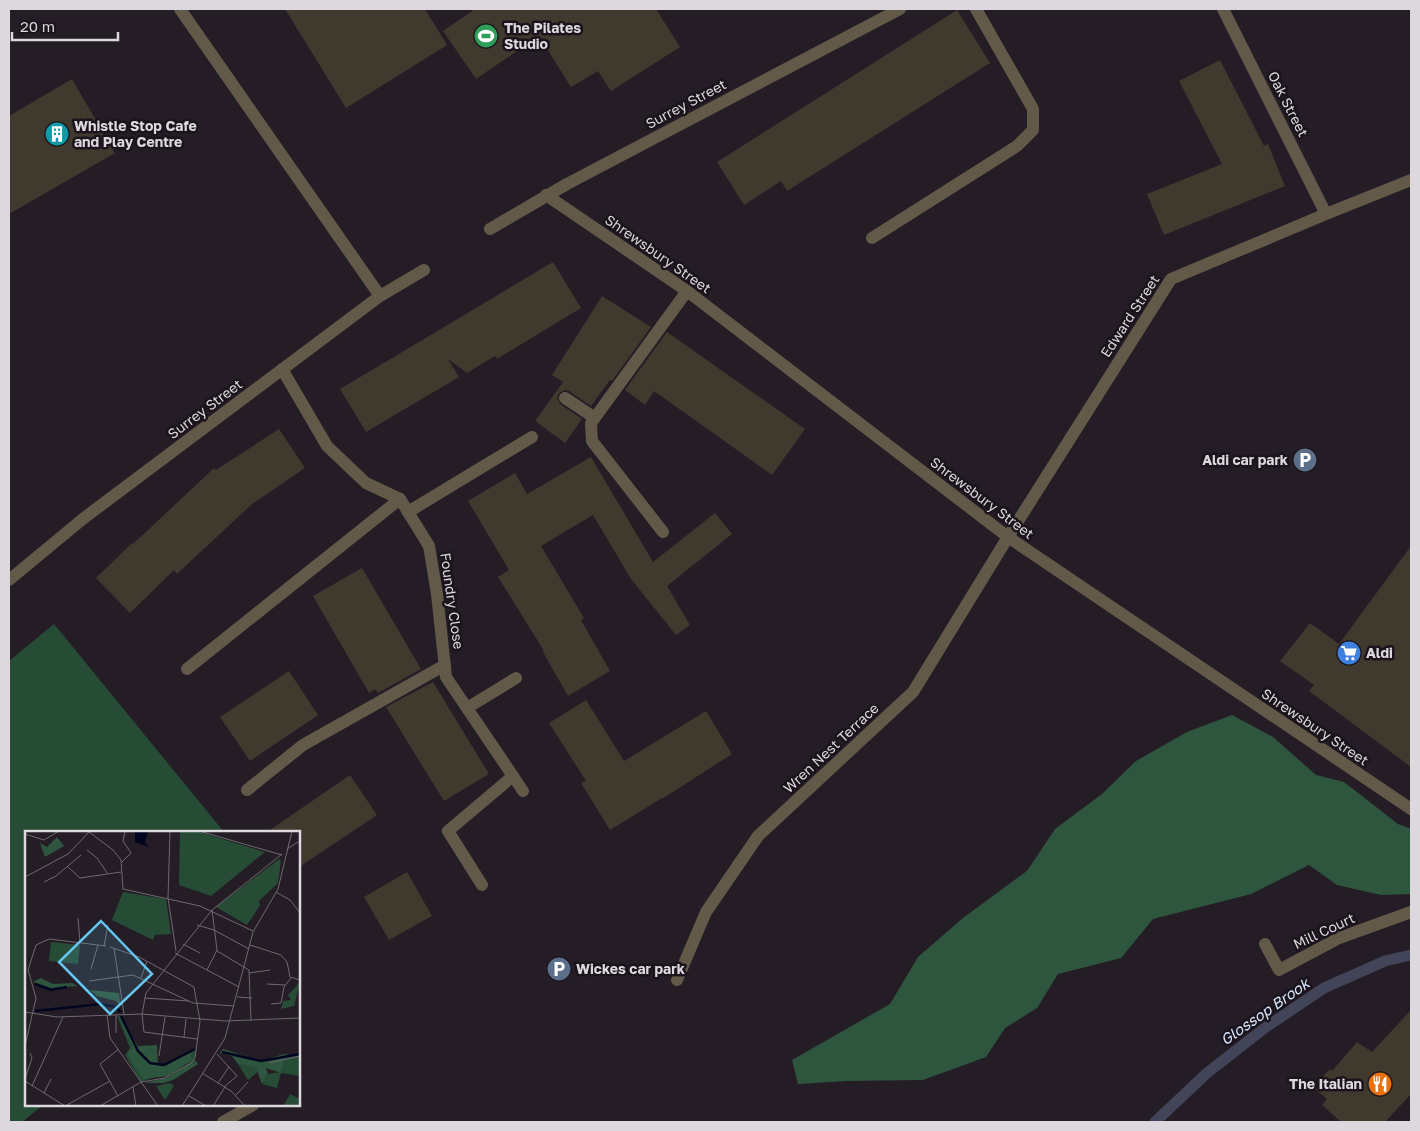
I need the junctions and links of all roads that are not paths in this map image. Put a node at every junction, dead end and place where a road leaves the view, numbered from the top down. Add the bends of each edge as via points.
1 (180, 9) edge
2 (900, 9) edge
3 (976, 9) edge
4 (1223, 9) edge
5 (1411, 180) edge
6 (546, 195) junction
7 (1326, 214) junction
8 (490, 230) dead end
9 (872, 238) dead end
10 (424, 270) dead end
11 (687, 291) junction
12 (380, 296) junction
13 (282, 369) junction
14 (565, 398) dead end
15 (595, 418) junction
16 (532, 437) dead end
17 (400, 499) junction
18 (408, 512) junction
19 (663, 532) dead end
20 (1008, 537) junction
21 (9, 580) edge
22 (445, 665) junction
23 (187, 669) dead end
24 (516, 678) dead end
25 (467, 708) junction
26 (513, 776) junction
27 (247, 790) dead end
28 (523, 791) dead end
29 (1411, 809) edge
30 (482, 885) dead end
31 (1411, 912) edge
32 (1265, 944) dead end
33 (676, 980) dead end
34 (251, 1106) edge
35 (223, 1122) edge

1 - 12 street
2 - 6 street, Surrey Street
3 - 9 street via 1033,109 1033,130 1017,146
4 - 7 street, Oak Street
5 - 7 street, Edward Street
6 - 8 street, Surrey Street
6 - 11 street, Shrewsbury Street
7 - 20 street, Edward Street via 1171,279
10 - 12 street, Surrey Street
11 - 15 street
11 - 20 street, Shrewsbury Street
12 - 13 street, Surrey Street
13 - 17 street via 327,446 366,483
13 - 21 street, Surrey Street via 84,518
14 - 15 street
15 - 19 street via 591,424 592,441
16 - 18 street
17 - 18 street, Foundry Close
17 - 23 street
18 - 22 street, Foundry Close via 429,546
20 - 29 street, Shrewsbury Street
20 - 33 street, Wren Nest Terrace via 913,692 758,836 706,912
22 - 25 street, Foundry Close via 446,677
22 - 27 street via 303,745
24 - 25 street
25 - 26 street, Foundry Close
26 - 28 street, Foundry Close
26 - 30 street via 448,832
31 - 32 street, Mill Court via 1339,938 1279,970
34 - 35 street

